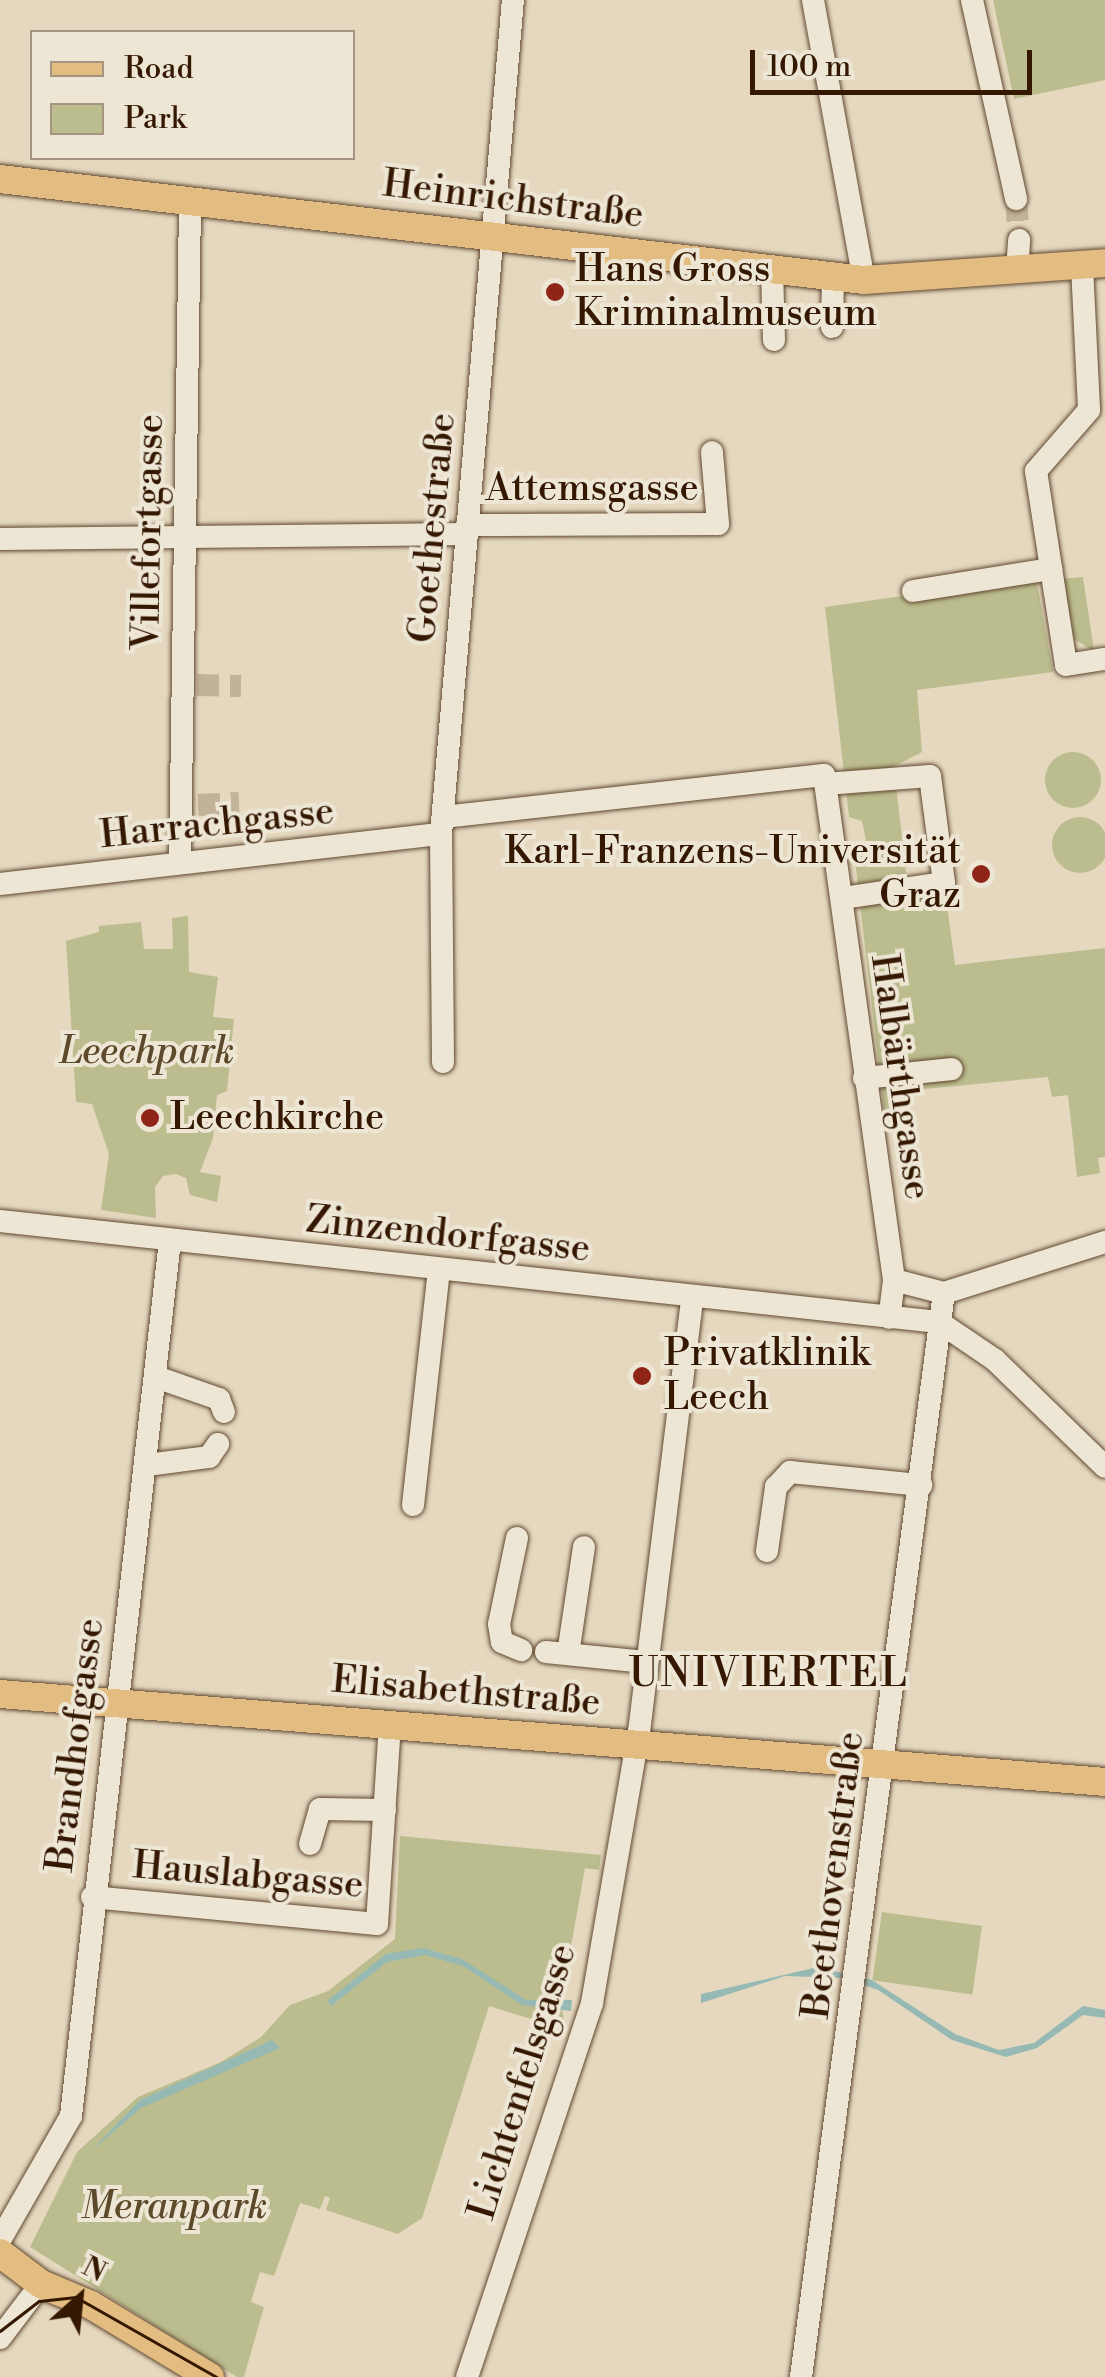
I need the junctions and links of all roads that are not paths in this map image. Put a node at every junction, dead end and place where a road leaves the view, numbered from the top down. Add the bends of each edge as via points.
1 (513, 0) edge
2 (812, 0) edge
3 (972, 0) edge
4 (0, 179) edge
5 (1016, 198) tunnel mouth
6 (190, 202) junction
7 (493, 236) junction
8 (1019, 240) tunnel mouth
9 (1093, 265) edge
10 (772, 269) junction
11 (1018, 271) junction
12 (833, 277) junction
13 (864, 280) junction
14 (832, 326) dead end
15 (774, 340) dead end
16 (712, 452) dead end
17 (466, 529) junction
18 (184, 537) junction
19 (0, 539) edge
20 (1051, 569) junction
21 (913, 591) dead end
22 (1105, 659) edge
23 (819, 779) junction
24 (442, 825) junction
25 (180, 863) junction
26 (0, 884) edge
27 (842, 898) junction
28 (443, 1062) dead end
29 (952, 1069) dead end
30 (864, 1078) junction
31 (0, 1221) edge
32 (170, 1240) junction
33 (1105, 1242) edge
34 (439, 1269) junction
35 (894, 1280) junction
36 (944, 1293) junction
37 (692, 1298) junction
38 (889, 1318) junction
39 (939, 1322) junction
40 (156, 1378) junction
41 (224, 1412) dead end
42 (218, 1444) dead end
43 (146, 1465) junction
44 (1105, 1467) edge
45 (921, 1485) junction
46 (413, 1505) dead end
47 (517, 1538) dead end
48 (584, 1547) dead end
49 (767, 1550) dead end
50 (520, 1650) dead end
51 (647, 1654) junction
52 (0, 1694) edge
53 (116, 1702) junction
54 (390, 1724) junction
55 (637, 1744) junction
56 (885, 1764) junction
57 (1105, 1782) edge
58 (385, 1810) junction
59 (310, 1844) dead end
60 (92, 1897) junction
61 (0, 2240) edge
62 (0, 2254) edge
63 (41, 2284) junction
64 (0, 2338) edge
65 (210, 2377) edge
66 (467, 2377) edge
67 (801, 2377) edge

1 - 7 street, Goethestraße
2 - 13 street
3 - 5 street
4 - 6 main road, Heinrichstraße
6 - 7 main road, Heinrichstraße
6 - 18 street, Villefortgasse
7 - 10 main road, Heinrichstraße
7 - 17 street, Goethestraße
8 - 11 street
9 - 11 main road, Heinrichstraße
9 - 20 street via 1089,410 1036,471
10 - 12 main road, Heinrichstraße
10 - 15 street
11 - 13 main road, Heinrichstraße
12 - 13 main road, Heinrichstraße
12 - 14 street
16 - 17 street, Attemsgasse via 718,524
17 - 18 street, Attemsgasse
17 - 24 street, Goethestraße
18 - 19 street, Attemsgasse
18 - 25 street, Villefortgasse via 189,805
20 - 21 street
20 - 22 street via 1066,666
23 - 24 street, Harrachgasse
23 - 27 street, Halbärthgasse
23 - 27 street, Harrachgasse via 930,776 944,883
24 - 25 street, Harrachgasse
24 - 28 street, Goethestraße
25 - 26 street, Harrachgasse
27 - 30 street, Halbärthgasse
29 - 30 street
30 - 35 street, Halbärthgasse
31 - 32 street, Zinzendorfgasse
32 - 34 street, Zinzendorfgasse
32 - 40 street, Brandhofgasse
33 - 36 street
34 - 37 street, Zinzendorfgasse
34 - 46 street
35 - 36 street
35 - 38 street, Halbärthgasse
36 - 39 street, Beethovenstraße
37 - 38 street, Zinzendorfgasse
37 - 51 street, Lichtenfelsgasse
38 - 39 street, Zinzendorfgasse
39 - 44 street via 995,1360
39 - 45 street, Beethovenstraße
40 - 41 street via 219,1399
40 - 43 street, Brandhofgasse
42 - 43 street via 209,1457
43 - 53 street, Brandhofgasse
45 - 49 street via 790,1472 776,1487
45 - 56 street, Beethovenstraße
47 - 50 street via 499,1624 502,1642
48 - 51 street via 557,1653
51 - 55 street, Lichtenfelsgasse
52 - 53 main road, Elisabethstraße
53 - 54 main road, Elisabethstraße
53 - 60 street, Brandhofgasse
54 - 55 main road, Elisabethstraße
54 - 58 street, Hauslabgasse
55 - 56 main road, Elisabethstraße
55 - 66 street, Lichtenfelsgasse via 592,2003
56 - 57 main road, Elisabethstraße
56 - 67 street, Beethovenstraße
58 - 59 street via 320,1809
58 - 60 street, Hauslabgasse via 377,1924
60 - 61 street, Brandhofgasse via 71,2116
62 - 63 main road
63 - 64 street
63 - 65 main road via 91,2305

